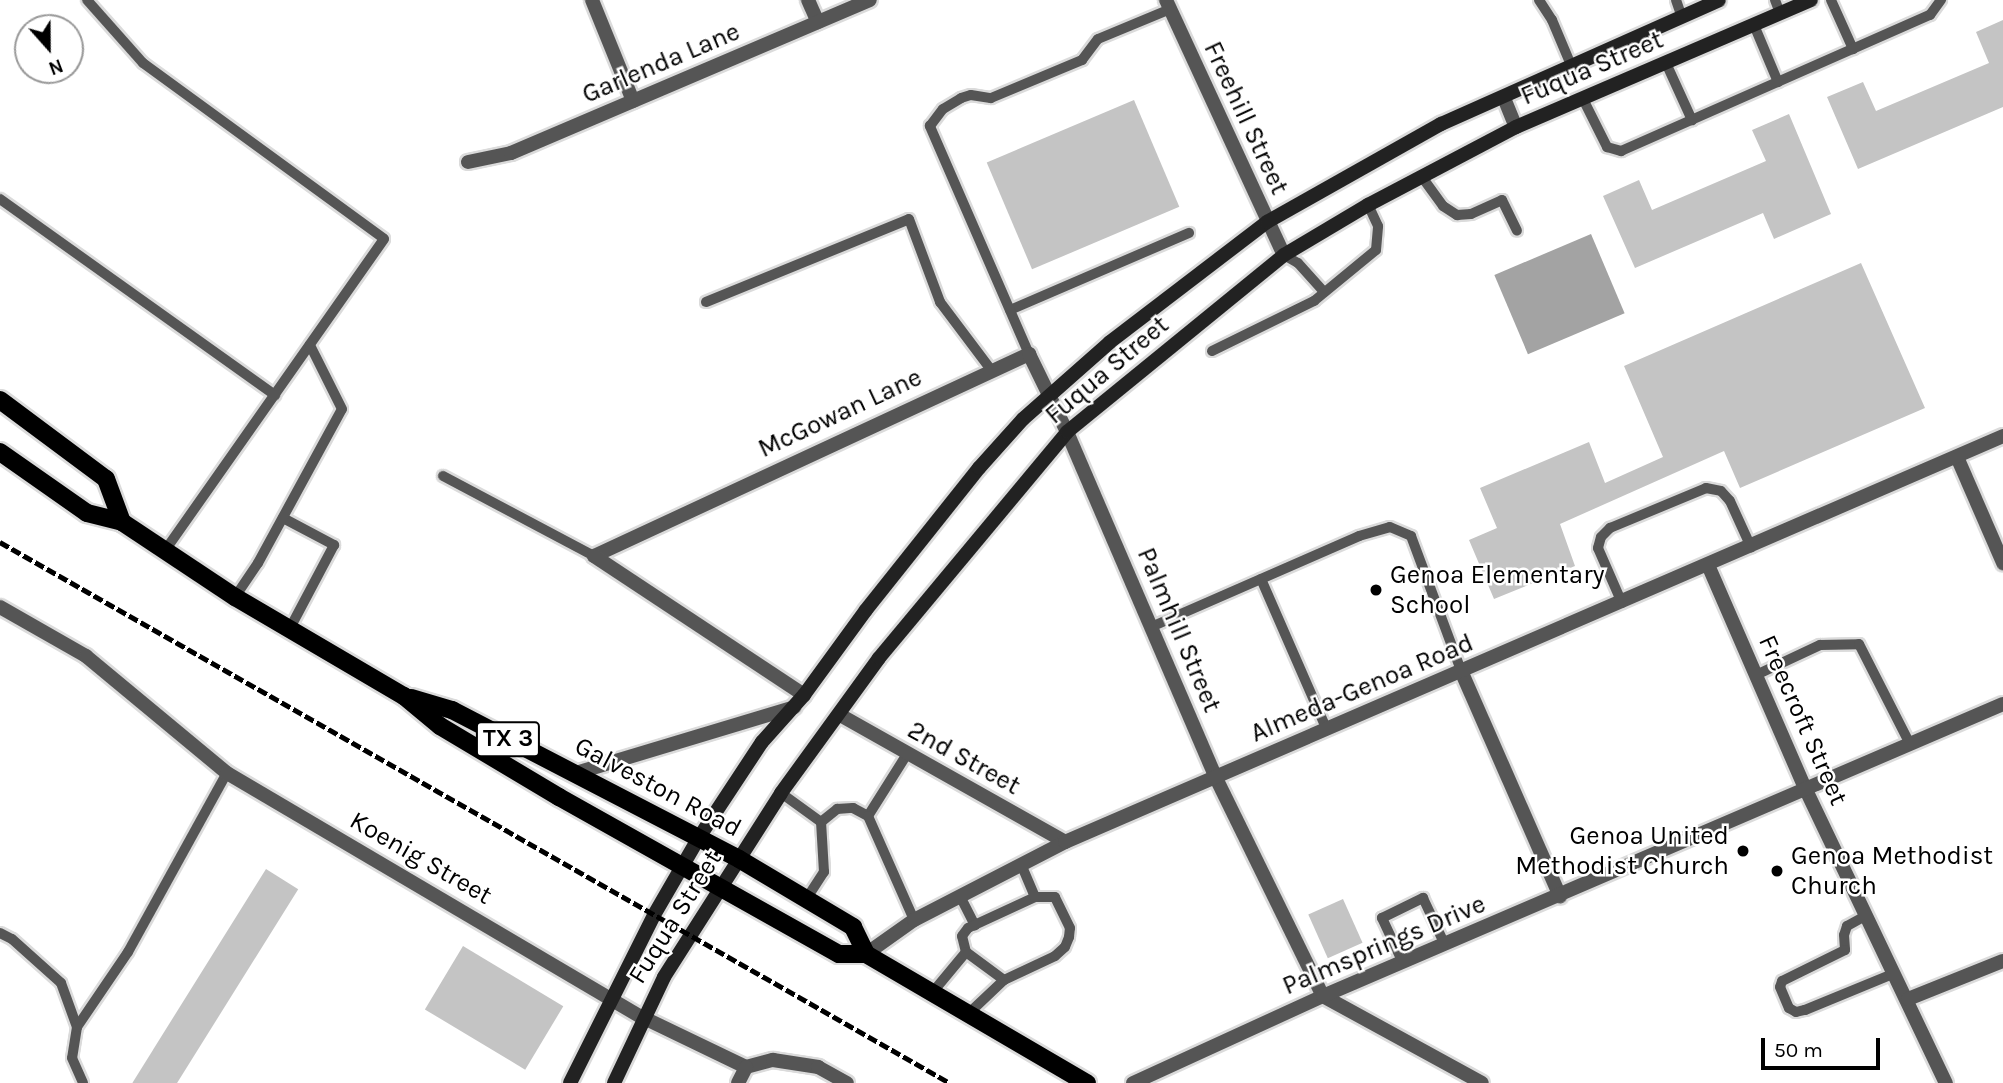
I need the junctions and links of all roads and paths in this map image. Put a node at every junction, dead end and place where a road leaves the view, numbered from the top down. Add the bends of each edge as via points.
1 (87, 0) edge
2 (592, 0) edge
3 (808, 0) edge
4 (870, 0) edge
5 (1539, 0) edge
6 (1676, 0) edge
7 (1718, 0) edge
8 (1811, 0) edge
9 (1831, 0) edge
10 (1941, 0) edge
11 (1168, 5) edge
12 (1778, 7) edge
13 (1682, 17) junction
14 (818, 22) junction
15 (1754, 25) junction
16 (1853, 49) junction
17 (1666, 63) junction
18 (1571, 65) junction
19 (1778, 82) junction
20 (1504, 98) junction
21 (1583, 99) junction
22 (633, 101) junction
23 (1692, 120) junction
24 (1516, 127) junction
25 (468, 162) dead end
26 (1422, 177) junction
27 (0, 199) edge
28 (1368, 205) junction
29 (1268, 222) junction
30 (1517, 231) dead end
31 (1188, 233) dead end
32 (1284, 255) junction
33 (1324, 292) junction
34 (706, 303) dead end
35 (1010, 310) junction
36 (310, 345) junction
37 (1212, 351) dead end
38 (1029, 354) junction
39 (992, 371) junction
40 (275, 395) junction
41 (1048, 395) junction
42 (0, 400) edge
43 (1067, 432) junction
44 (2003, 436) edge
45 (0, 452) edge
46 (1957, 457) junction
47 (443, 476) dead end
48 (283, 518) junction
49 (122, 522) junction
50 (1751, 547) junction
51 (165, 551) junction
52 (594, 556) junction
53 (2003, 563) edge
54 (1708, 565) junction
55 (1261, 579) junction
56 (235, 597) junction
57 (1622, 603) junction
58 (0, 607) edge
59 (1151, 627) junction
60 (289, 630) junction
61 (1462, 673) junction
62 (1756, 676) junction
63 (804, 695) junction
64 (404, 696) junction
65 (2003, 704) edge
66 (794, 707) junction
67 (840, 715) junction
68 (1327, 730) junction
69 (1910, 744) junction
70 (907, 754) junction
71 (227, 773) junction
72 (576, 773) junction
73 (1216, 778) junction
74 (1806, 790) junction
75 (781, 793) junction
76 (867, 816) junction
77 (821, 822) junction
78 (698, 839) junction
79 (1065, 842) junction
80 (739, 859) junction
81 (1021, 864) junction
82 (683, 868) junction
83 (720, 890) junction
84 (960, 896) junction
85 (1560, 896) junction
86 (1035, 897) junction
87 (805, 901) junction
88 (1867, 915) junction
89 (914, 920) junction
90 (975, 925) junction
91 (0, 933) edge
92 (1445, 945) junction
93 (966, 953) junction
94 (866, 954) junction
95 (2003, 961) edge
96 (1403, 962) junction
97 (1895, 973) junction
98 (1004, 980) junction
99 (932, 993) junction
100 (1323, 996) junction
101 (612, 997) junction
102 (1908, 999) junction
103 (968, 1014) junction
104 (642, 1017) junction
105 (78, 1027) junction
106 (746, 1067) junction
107 (83, 1083) edge
108 (570, 1083) edge
109 (614, 1083) edge
110 (738, 1083) edge
111 (847, 1083) edge
112 (1087, 1083) edge
113 (1133, 1083) edge
114 (1482, 1083) edge
115 (1946, 1083) edge

1 - 36 lane via 143,63 384,239
2 - 22 street
3 - 14 street
4 - 14 street, Garlenda Lane
5 - 18 lane
6 - 13 lane
7 - 13 main road, Fuqua Street
8 - 12 main road, Fuqua Street
9 - 16 lane
10 - 16 lane via 1930,15
11 - 29 street, Freehill Street
11 - 35 lane via 1098,39 1082,60 991,98 961,98 943,108 930,126
12 - 15 main road, Fuqua Street
13 - 18 main road, Fuqua Street
14 - 22 street, Garlenda Lane
15 - 17 main road, Fuqua Street
15 - 19 lane
16 - 19 lane
17 - 21 main road, Fuqua Street
17 - 23 lane
18 - 20 main road, Fuqua Street
19 - 23 lane
20 - 24 street
20 - 29 main road, Fuqua Street via 1441,124
21 - 23 lane via 1607,147 1621,151
21 - 24 main road, Fuqua Street
22 - 25 street, Garlenda Lane via 511,153
24 - 26 main road, Fuqua Street
26 - 28 main road, Fuqua Street
26 - 30 lane via 1443,206 1457,215 1502,200
27 - 40 lane
28 - 32 main road, Fuqua Street
28 - 33 lane via 1378,226 1376,250
29 - 32 street, Freehill Street
29 - 41 main road, Fuqua Street via 1110,341
31 - 35 lane
32 - 33 lane
32 - 43 main road, Fuqua Street
33 - 37 lane
34 - 39 lane via 909,219 940,302
35 - 38 lane
36 - 40 lane
36 - 48 lane via 342,409
38 - 39 street, McGowan Lane
38 - 41 street
39 - 52 street, McGowan Lane
40 - 51 lane
41 - 43 street
41 - 63 main road, Fuqua Street via 979,468
42 - 49 main road via 106,479
43 - 59 street, Palmhill Street
43 - 67 main road, Fuqua Street via 879,658
44 - 46 street, Almeda-Genoa Road
45 - 49 main road, Galveston Road / TX 3 via 87,513
46 - 50 street, Almeda-Genoa Road
46 - 53 street
47 - 52 lane
48 - 56 lane
48 - 60 lane via 334,545
49 - 51 main road, Galveston Road / TX 3
50 - 54 street, Almeda-Genoa Road
50 - 57 lane via 1730,501 1721,491 1706,488 1610,528 1598,548
51 - 56 main road, Galveston Road / TX 3
52 - 63 street
54 - 57 street, Almeda-Genoa Road
54 - 62 street, Freecroft Street
55 - 59 lane
55 - 61 lane via 1390,527 1410,536
55 - 68 lane
56 - 60 main road, Galveston Road / TX 3
57 - 61 street, Almeda-Genoa Road
58 - 71 street, Koenig Street via 86,656
59 - 73 street, Palmhill Street
60 - 64 main road, Galveston Road / TX 3
61 - 68 street, Almeda-Genoa Road
61 - 85 street
62 - 69 lane via 1820,645 1859,643
62 - 74 street, Freecroft Street
63 - 66 main road, Fuqua Street
64 - 72 main road, Galveston Road / TX 3 via 452,710
64 - 82 main road, Galveston Road / TX 3 via 440,726
65 - 69 street, Palmsprings Drive
66 - 72 street
66 - 78 main road, Fuqua Street via 762,742
67 - 70 street, 2nd Street
67 - 75 main road, Fuqua Street
68 - 73 street, Almeda-Genoa Road
69 - 74 street, Palmsprings Drive
70 - 76 lane
70 - 79 street, 2nd Street
71 - 101 street, Koenig Street
71 - 105 lane via 128,952
72 - 78 main road, Galveston Road / TX 3
73 - 79 street, Almeda-Genoa Road
73 - 100 street, Palmhill Street
74 - 85 street, Palmsprings Drive
74 - 88 street, Freecroft Street
75 - 77 lane
75 - 80 main road, Fuqua Street
76 - 77 lane via 853,807 836,809
76 - 89 lane
77 - 87 lane via 824,872
78 - 80 main road, Galveston Road / TX 3
78 - 82 main road, Fuqua Street
79 - 81 street, Almeda-Genoa Road
80 - 83 main road, Fuqua Street
80 - 87 main road, Galveston Road / TX 3
81 - 84 street, Almeda-Genoa Road
81 - 86 lane
82 - 83 main road, Galveston Road / TX 3
82 - 101 main road, Fuqua Street
83 - 94 main road, Galveston Road / TX 3 via 839,954
83 - 104 main road, Fuqua Street
84 - 89 street, Almeda-Genoa Road
84 - 90 lane
85 - 92 street, Palmsprings Drive
86 - 90 lane
86 - 98 lane via 1055,897 1070,928 1065,947
87 - 94 main road, Galveston Road / TX 3 via 853,927
88 - 97 street, Freecroft Street
88 - 97 lane via 1847,926 1845,950 1782,981 1789,1008 1800,1012
89 - 94 street, Almeda-Genoa Road
90 - 93 lane via 961,936
91 - 105 lane via 61,983
92 - 96 street, Palmsprings Drive
92 - 96 lane via 1423,898 1382,918
93 - 98 lane
93 - 99 lane
94 - 99 main road, Galveston Road / TX 3
95 - 102 street
96 - 100 street, Palmsprings Drive
97 - 102 street, Freecroft Street
98 - 103 lane
99 - 103 main road, Galveston Road / TX 3
100 - 113 street, Palmsprings Drive
100 - 114 street
101 - 104 street, Koenig Street
101 - 108 main road, Fuqua Street
102 - 115 street, Freecroft Street
103 - 112 main road, Galveston Road / TX 3
104 - 106 street, Koenig Street
104 - 109 main road, Fuqua Street
105 - 107 lane via 72,1058
106 - 110 street
106 - 111 street via 785,1061 818,1067

